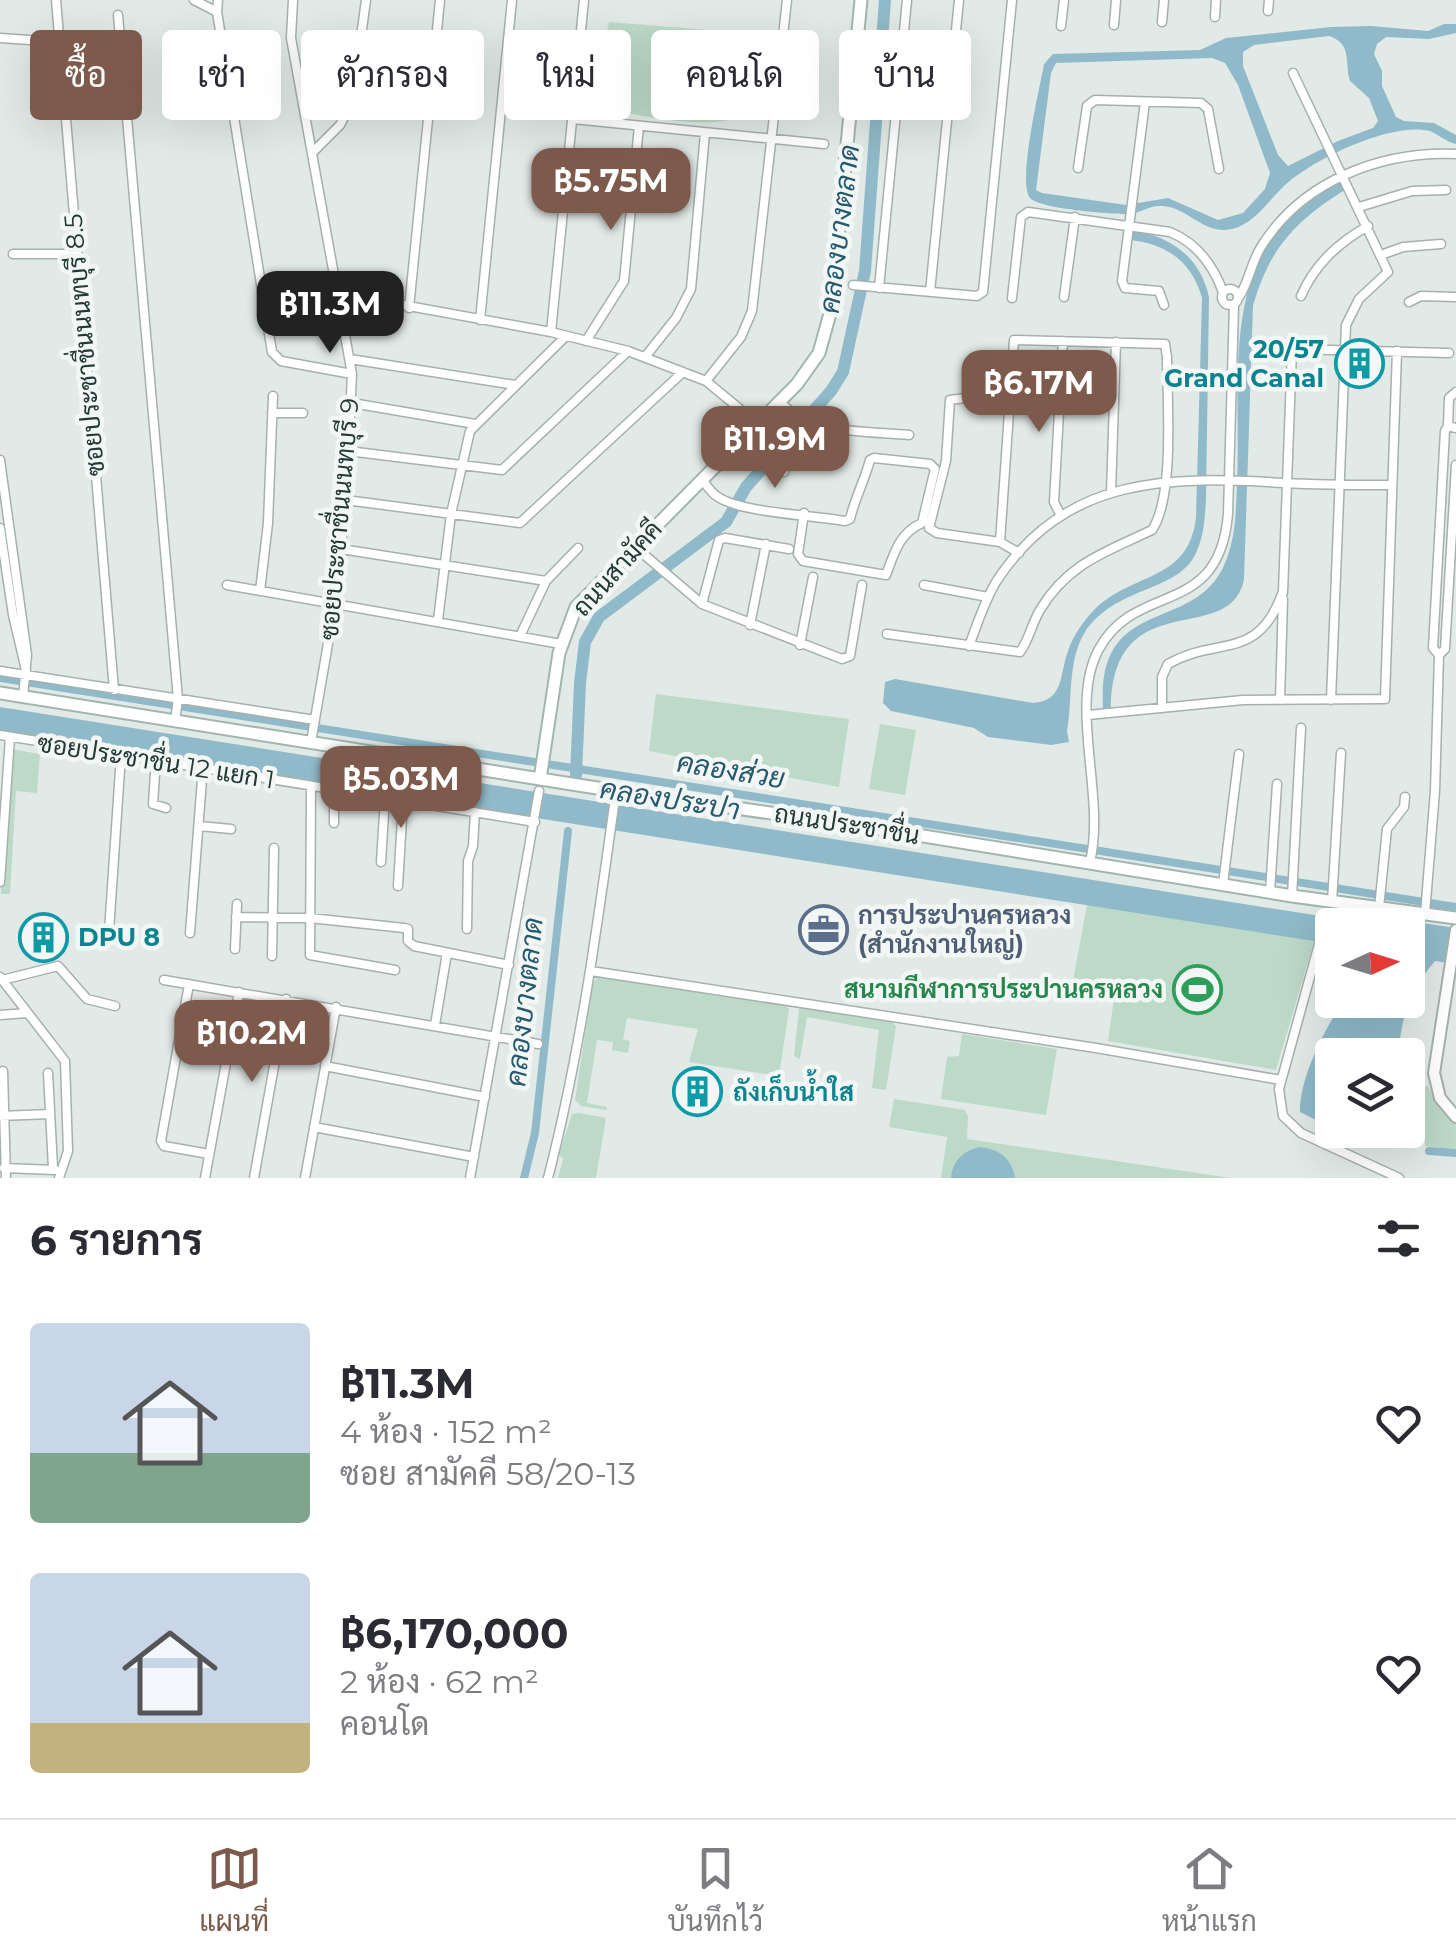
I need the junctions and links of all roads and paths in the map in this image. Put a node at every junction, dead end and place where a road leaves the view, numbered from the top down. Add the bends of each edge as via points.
1 (56, 0) edge
2 (194, 0) edge
3 (218, 0) edge
4 (293, 0) edge
5 (366, 0) edge
6 (440, 0) edge
7 (512, 0) edge
8 (584, 0) edge
9 (788, 0) edge
10 (861, 0) edge
11 (908, 0) edge
12 (959, 0) edge
13 (1012, 0) edge
14 (1064, 0) edge
15 (1116, 0) edge
16 (1164, 0) edge
17 (1216, 0) edge
18 (1269, 0) edge
19 (1268, 10) dead end
20 (216, 12) junction
21 (118, 15) dead end
22 (1214, 17) dead end
23 (1162, 22) dead end
24 (1114, 24) dead end
25 (1060, 26) dead end
26 (58, 30) edge
27 (581, 30) edge
28 (0, 38) edge
29 (30, 40) edge
30 (1294, 73) dead end
31 (1145, 102) junction
32 (65, 120) edge
33 (573, 120) edge
34 (582, 120) edge
35 (639, 126) junction
36 (705, 133) junction
37 (773, 139) junction
38 (824, 144) dead end
39 (314, 151) junction
40 (1456, 154) edge
41 (1078, 168) dead end
42 (1219, 169) dead end
43 (1345, 175) junction
44 (1446, 190) dead end
45 (1359, 207) junction
46 (1075, 217) junction
47 (1130, 220) junction
48 (1368, 226) junction
49 (1440, 244) dead end
50 (12, 254) dead end
51 (76, 254) junction
52 (1382, 255) junction
53 (853, 285) dead end
54 (874, 287) junction
55 (930, 292) junction
56 (337, 293) junction
57 (1301, 296) dead end
58 (1064, 297) dead end
59 (1456, 297) edge
60 (1012, 298) dead end
61 (1236, 301) junction
62 (1409, 302) dead end
63 (1164, 305) dead end
64 (409, 308) junction
65 (480, 320) junction
66 (551, 332) junction
67 (566, 336) junction
68 (586, 340) junction
69 (1063, 340) junction
70 (1116, 342) junction
71 (1346, 349) junction
72 (628, 352) junction
73 (1397, 352) junction
74 (1448, 353) dead end
75 (645, 357) junction
76 (350, 359) junction
77 (683, 372) junction
78 (352, 374) junction
79 (706, 382) junction
80 (515, 385) junction
81 (1456, 392) edge
82 (273, 396) dead end
83 (1010, 397) junction
84 (780, 402) junction
85 (352, 403) junction
86 (272, 412) junction
87 (303, 413) dead end
88 (475, 424) junction
89 (758, 424) junction
90 (1452, 427) edge
91 (909, 435) dead end
92 (742, 440) junction
93 (348, 451) junction
94 (0, 460) edge
95 (1456, 465) edge
96 (460, 466) junction
97 (784, 472) dead end
98 (702, 479) junction
99 (1232, 480) junction
100 (1166, 481) junction
101 (1288, 483) junction
102 (1340, 484) junction
103 (1392, 485) junction
104 (1111, 492) junction
105 (346, 500) junction
106 (804, 513) junction
107 (452, 514) junction
108 (1061, 516) junction
109 (1440, 518) junction
110 (1452, 518) junction
111 (0, 528) edge
112 (1000, 542) junction
113 (766, 544) junction
114 (578, 548) dead end
115 (340, 549) junction
116 (789, 549) dead end
117 (640, 552) dead end
118 (1018, 552) junction
119 (444, 565) junction
120 (813, 577) dead end
121 (546, 582) junction
122 (227, 585) dead end
123 (924, 585) dead end
124 (862, 586) dead end
125 (260, 591) junction
126 (1283, 592) junction
127 (988, 597) junction
128 (335, 603) junction
129 (702, 604) junction
130 (1435, 606) junction
131 (1447, 606) junction
132 (438, 620) junction
133 (750, 625) junction
134 (1282, 632) junction
135 (886, 634) dead end
136 (1259, 634) junction
137 (520, 636) junction
138 (562, 644) junction
139 (800, 645) junction
140 (970, 646) junction
141 (1438, 654) junction
142 (0, 671) edge
143 (25, 681) junction
144 (0, 693) edge
145 (110, 697) junction
146 (178, 700) junction
147 (1280, 700) junction
148 (1330, 700) junction
149 (126, 701) junction
150 (1162, 708) junction
151 (1088, 715) junction
152 (175, 717) junction
153 (314, 721) junction
154 (1301, 728) dead end
155 (5, 736) edge
156 (312, 738) junction
157 (1341, 753) dead end
158 (1239, 754) dead end
159 (121, 755) junction
160 (156, 759) junction
161 (203, 767) junction
162 (540, 780) junction
163 (1277, 784) dead end
164 (311, 787) junction
165 (334, 790) junction
166 (616, 795) junction
167 (1405, 797) dead end
168 (385, 798) junction
169 (403, 801) junction
170 (166, 808) dead end
171 (475, 812) junction
172 (535, 820) junction
173 (334, 823) dead end
174 (199, 826) junction
175 (231, 829) dead end
176 (274, 848) dead end
177 (1091, 859) junction
178 (380, 862) dead end
179 (1224, 880) junction
180 (0, 882) edge
181 (398, 886) dead end
182 (1270, 888) junction
183 (1293, 892) junction
184 (1332, 898) junction
185 (1380, 899) junction
186 (237, 904) dead end
187 (1426, 910) junction
188 (274, 917) junction
189 (236, 918) junction
190 (310, 918) junction
191 (1456, 918) edge
192 (466, 929) dead end
193 (1456, 930) edge
194 (127, 934) dead end
195 (190, 934) dead end
196 (235, 949) dead end
197 (447, 953) junction
198 (272, 956) dead end
199 (1315, 961) edge
200 (508, 965) junction
201 (395, 970) dead end
202 (592, 972) junction
203 (1, 979) edge
204 (164, 980) dead end
205 (188, 984) junction
206 (239, 992) junction
207 (286, 1000) junction
208 (115, 1006) dead end
209 (336, 1008) junction
210 (27, 1012) junction
211 (0, 1016) edge
212 (435, 1025) junction
213 (496, 1036) junction
214 (538, 1044) dead end
215 (325, 1066) junction
216 (2, 1072) dead end
217 (48, 1073) dead end
218 (1281, 1080) junction
219 (485, 1097) junction
220 (50, 1114) junction
221 (2, 1116) edge
222 (1456, 1116) edge
223 (314, 1127) junction
224 (209, 1154) junction
225 (474, 1158) junction
226 (52, 1168) junction
227 (4, 1171) edge
228 (60, 1177) edge
229 (205, 1178) edge
230 (254, 1178) edge
231 (305, 1178) edge
232 (470, 1178) edge
233 (548, 1178) edge
234 (1399, 1178) edge

1 - 26 street, ซอยประชาชื่นนนทบุรี 8.5
2 - 20 street
3 - 20 street
4 - 39 street, ซอยประชาชื่นนนทบุรี 9 via 291,38
5 - 39 street via 352,102
6 - 64 street
7 - 65 street
8 - 27 street
9 - 37 street
10 - 84 main road, ถนนสามัคคี via 828,331 808,372
11 - 54 street
12 - 55 street
13 - 55 street via 983,292
14 - 25 street
15 - 24 street
16 - 23 street
17 - 22 street
18 - 19 street
20 - 78 street via 272,352 280,362
21 - 146 street
28 - 29 street
30 - 43 street
31 - 41 street via 1091,101
31 - 42 street via 1204,105
31 - 47 street
32 - 51 street, ซอยประชาชื่นนนทบุรี 8.5
33 - 66 street
34 - 35 street
35 - 36 street
35 - 68 street via 624,280
36 - 37 street
36 - 75 street via 690,290
37 - 38 street
37 - 79 street via 752,311
39 - 56 street, ซอยประชาชื่นนนทบุรี 9
40 - 43 street via 1382,160
43 - 45 street
43 - 61 street via 1279,222
44 - 45 street via 1412,191
45 - 48 street
46 - 47 street
46 - 58 street
46 - 60 street via 1023,214
47 - 61 street via 1188,241 1210,264 1224,303
47 - 63 street via 1123,286 1159,291
48 - 52 street
48 - 57 street via 1330,253
49 - 52 street
50 - 51 street
51 - 145 street, ซอยประชาชื่นนนทบุรี 8.5
52 - 71 street via 1388,272 1353,307
53 - 54 street
54 - 55 street
56 - 64 street
56 - 76 street, ซอยประชาชื่นนนทบุรี 9
59 - 62 street
61 - 99 street
64 - 65 street
65 - 66 street
66 - 67 street
67 - 68 street
67 - 80 street
68 - 72 street
69 - 70 street
69 - 83 street via 1014,340
69 - 108 street via 1054,502
70 - 100 street via 1164,344
70 - 104 street
71 - 73 street
71 - 101 street via 1292,349
71 - 102 street
72 - 75 street
72 - 96 street via 502,470
73 - 74 street
73 - 103 street
75 - 77 street
76 - 78 street, ซอยประชาชื่นนนทบุรี 9
76 - 80 street
77 - 79 street
77 - 107 street via 520,524
78 - 85 street, ซอยประชาชื่นนนทบุรี 9
79 - 89 street
80 - 88 street
81 - 90 street via 1449,398
82 - 86 street
83 - 112 street
83 - 112 street via 949,403 946,461 929,528
84 - 89 main road, ถนนสามัคคี
84 - 91 street via 830,428
85 - 88 street
85 - 93 street, ซอยประชาชื่นนนทบุรี 9
86 - 87 street
86 - 125 street
88 - 96 street
89 - 92 main road, ถนนสามัคคี
90 - 109 street via 1445,431
92 - 97 street
92 - 98 main road, ถนนสามัคคี
93 - 96 street
93 - 105 street, ซอยประชาชื่นนนทบุรี 9
94 - 143 street
95 - 110 street
96 - 107 street
98 - 106 street via 722,500 742,507
98 - 138 main road, ถนนสามัคคี via 583,597
99 - 100 street
99 - 101 street
99 - 151 street via 1215,562 1189,590 1134,613 1108,634 1090,670
100 - 104 street
100 - 140 street via 1152,530 1100,552 1068,576 1042,607 1020,652
101 - 102 street
101 - 126 street
102 - 103 street
102 - 148 street
103 - 148 street via 1386,694 1380,700
104 - 108 street
105 - 107 street
105 - 115 street, ซอยประชาชื่นนนทบุรี 9
106 - 106 street via 798,554 803,561 886,575 894,549 922,524 935,469 874,458 850,519
107 - 119 street
108 - 118 street
109 - 110 street
109 - 130 street
110 - 131 street
111 - 143 street
112 - 118 street
113 - 116 street
113 - 129 street via 719,540
113 - 133 street
114 - 121 street
115 - 119 street
115 - 128 street, ซอยประชาชื่นนนทบุรี 9
117 - 129 street
118 - 127 street
119 - 121 street
119 - 132 street
120 - 139 street
121 - 137 street
122 - 125 street
123 - 127 street
124 - 139 street via 850,656
125 - 128 street
126 - 134 street
126 - 136 street
127 - 140 street
128 - 132 street
128 - 153 street, ซอยประชาชื่นนนทบุรี 9
129 - 133 street
130 - 131 street
130 - 141 street
131 - 141 street via 1445,648
132 - 137 street
133 - 139 street
134 - 136 street
134 - 147 street
135 - 140 street
136 - 150 street via 1168,664
137 - 138 street
138 - 162 main road, ถนนสามัคคี
141 - 187 street
142 - 143 street
143 - 144 main road, ถนนประชาชื่น
143 - 145 main road, ถนนประชาชื่น
143 - 145 street
145 - 149 main road, ถนนประชาชื่น
145 - 149 street
146 - 149 street
146 - 152 street
146 - 153 street
147 - 148 street
147 - 150 street
149 - 152 main road, ถนนประชาชื่น
150 - 151 street
151 - 177 street via 1096,812
152 - 156 main road, ถนนประชาชื่น
153 - 156 street, ซอยประชาชื่นนนทบุรี 9
154 - 183 street
155 - 159 street, ซอยประชาชื่น 12 แยก 1
155 - 180 street
156 - 162 main road, ถนนประชาชื่น
157 - 184 street
158 - 179 street
159 - 160 street, ซอยประชาชื่น 12 แยก 1
159 - 194 street via 109,929 112,936
160 - 161 street, ซอยประชาชื่น 12 แยก 1
160 - 170 street via 153,804
161 - 164 street, ซอยประชาชื่น 12 แยก 1
161 - 174 street
162 - 166 main road, ถนนประชาชื่น
162 - 172 street
163 - 182 street
164 - 165 street, ซอยประชาชื่น 12 แยก 1
164 - 190 street
165 - 168 street, ซอยประชาชื่น 12 แยก 1
165 - 173 street
166 - 177 main road, ถนนประชาชื่น
166 - 202 street
167 - 185 street via 1387,829
168 - 169 street, ซอยประชาชื่น 12 แยก 1
168 - 178 street
169 - 171 street, ซอยประชาชื่น 12 แยก 1
169 - 181 street
171 - 172 street, ซอยประชาชื่น 12 แยก 1
171 - 192 street
172 - 200 street
174 - 175 street
174 - 195 street
176 - 188 street
177 - 179 main road, ถนนประชาชื่น
179 - 182 main road, ถนนประชาชื่น
182 - 183 main road, ถนนประชาชื่น
183 - 184 main road, ถนนประชาชื่น
184 - 185 main road, ถนนประชาชื่น
185 - 187 main road, ถนนประชาชื่น
186 - 189 street
187 - 191 main road, ถนนประชาชื่น
188 - 189 street
188 - 190 street
188 - 198 street
189 - 196 street
190 - 197 street via 404,928 410,944
190 - 201 street via 314,958
193 - 222 street via 1434,1073 1440,1098
197 - 200 street
197 - 212 street
199 - 218 street
200 - 213 street
202 - 218 street
202 - 233 street
203 - 208 street via 58,966 88,999
203 - 210 street
204 - 205 street
205 - 206 street
205 - 224 street via 161,1141
206 - 207 street
206 - 224 street
207 - 209 street
207 - 230 street
209 - 212 street
209 - 215 street
210 - 211 street
210 - 228 street via 67,1068 68,1150
212 - 213 street
213 - 214 street
213 - 219 street
215 - 219 street
215 - 223 street
216 - 221 street
217 - 220 street
218 - 234 street via 1280,1104 1290,1125
219 - 225 street
220 - 221 street
220 - 226 street
221 - 227 street
223 - 225 street
223 - 231 street
224 - 229 street
225 - 232 street
226 - 227 street
226 - 228 street

